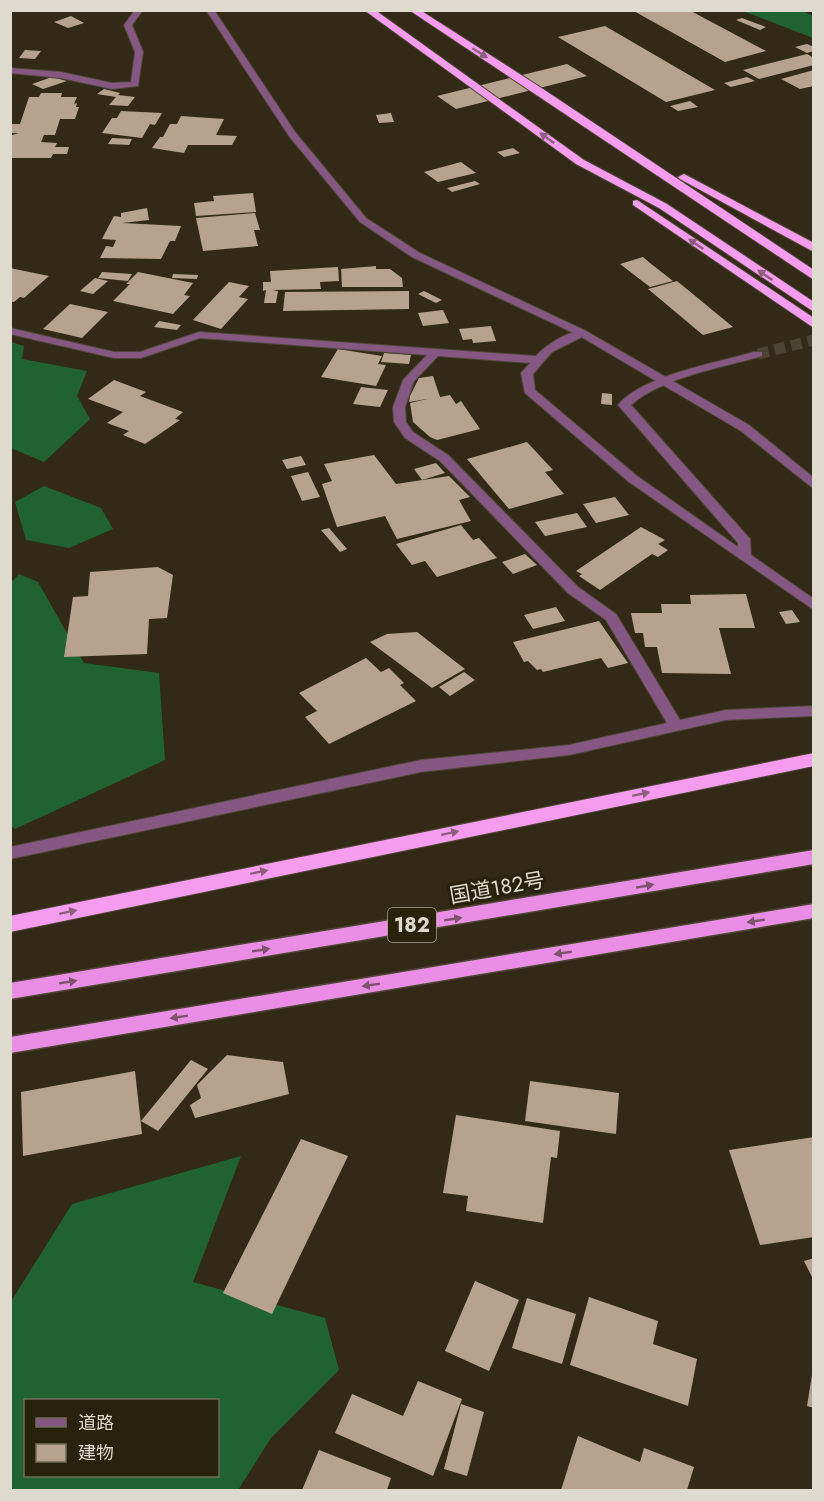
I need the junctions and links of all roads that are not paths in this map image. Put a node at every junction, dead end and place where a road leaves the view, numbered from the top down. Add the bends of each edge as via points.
1 (139, 10) edge
2 (210, 10) edge
3 (356, 10) edge
4 (368, 10) edge
5 (413, 10) edge
6 (426, 10) edge
7 (449, 34) junction
8 (414, 43) junction
9 (10, 70) edge
10 (623, 147) junction
11 (580, 162) junction
12 (813, 248) edge
13 (813, 276) edge
14 (813, 308) edge
15 (813, 324) edge
16 (10, 331) edge
17 (582, 333) junction
18 (435, 352) junction
19 (758, 354) tunnel mouth
20 (539, 360) junction
21 (665, 381) junction
22 (813, 485) edge
23 (744, 557) junction
24 (813, 606) edge
25 (813, 711) edge
26 (676, 726) junction
27 (813, 759) edge
28 (10, 853) edge
29 (813, 857) edge
30 (813, 912) edge
31 (10, 924) edge
32 (10, 991) edge
33 (10, 1045) edge

1 - 9 street via 128,25 139,52 135,84 112,86 62,75
2 - 17 street via 292,134 363,220 416,255
3 - 8 highway
4 - 8 highway
5 - 7 highway
6 - 7 highway
7 -> 10 highway
11 -> 8 highway
10 - 12 highway via 708,188
10 - 13 highway
14 -> 11 highway via 663,206
15 -> 11 highway
16 - 18 street via 114,355 141,355 199,335
17 - 20 street via 548,350
17 - 21 street
18 - 20 street
18 - 26 street via 409,380 399,407 400,422 409,435 444,458 573,590 611,617
19 - 21 street
20 - 23 street via 527,373 529,391 633,479
21 - 22 street via 745,428
21 - 23 street via 640,391 624,405 745,542
23 - 24 street
25 - 26 street via 726,715
26 - 28 street via 569,750 421,766
31 -> 27 highway
32 -> 29 highway, 国道182号 / 182
30 -> 33 highway

